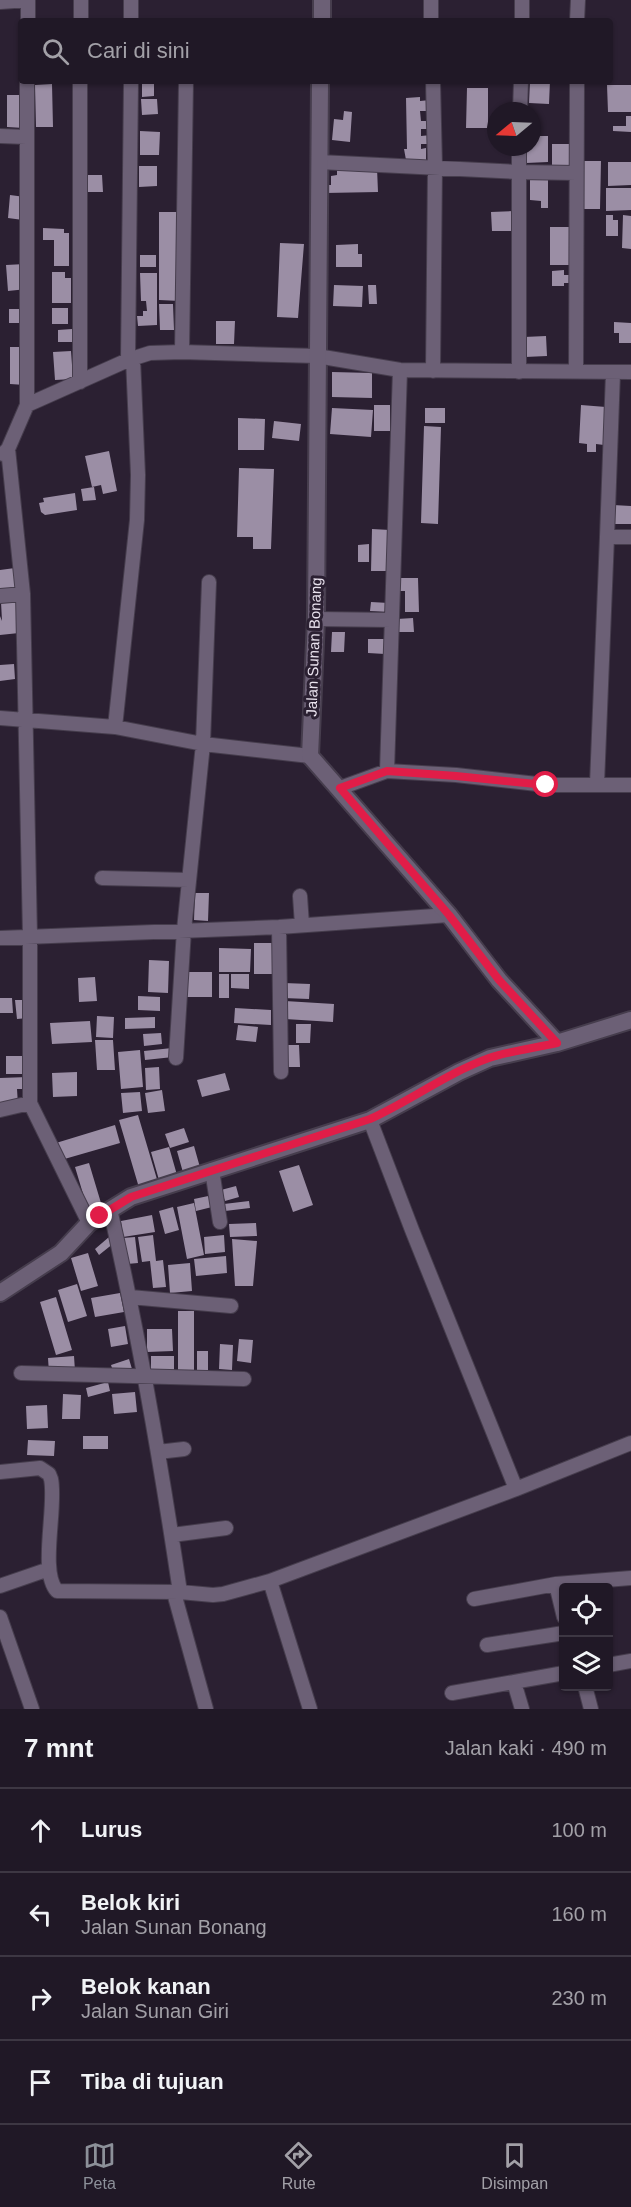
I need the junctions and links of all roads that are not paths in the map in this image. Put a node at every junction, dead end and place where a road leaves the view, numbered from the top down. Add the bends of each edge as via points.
1 (81, 0) edge
2 (131, 0) edge
3 (322, 0) edge
4 (431, 0) edge
5 (522, 0) edge
6 (578, 0) edge
7 (0, 2) edge
8 (28, 18) edge
9 (81, 18) edge
10 (131, 18) edge
11 (322, 18) edge
12 (431, 18) edge
13 (522, 18) edge
14 (578, 18) edge
15 (27, 84) edge
16 (80, 84) edge
17 (131, 84) edge
18 (186, 84) edge
19 (320, 84) edge
20 (433, 84) edge
21 (521, 84) edge
22 (577, 84) edge
23 (520, 102) edge
24 (0, 136) edge
25 (26, 137) junction
26 (519, 156) edge
27 (319, 162) junction
28 (435, 166) junction
29 (519, 172) junction
30 (576, 173) junction
31 (182, 352) junction
32 (317, 356) junction
33 (130, 359) junction
34 (400, 370) junction
35 (433, 372) junction
36 (519, 372) junction
37 (576, 372) junction
38 (631, 372) edge
39 (613, 373) junction
40 (80, 382) junction
41 (27, 405) junction
42 (4, 454) edge
43 (607, 537) junction
44 (631, 537) edge
45 (209, 582) dead end
46 (23, 594) junction
47 (0, 596) edge
48 (316, 619) junction
49 (392, 620) junction
50 (0, 718) edge
51 (26, 720) junction
52 (115, 727) junction
53 (203, 744) junction
54 (310, 756) junction
55 (387, 771) junction
56 (597, 784) junction
57 (631, 785) edge
58 (340, 788) junction
59 (102, 878) dead end
60 (189, 880) junction
61 (300, 896) dead end
62 (449, 915) junction
63 (302, 925) junction
64 (279, 927) junction
65 (184, 930) junction
66 (30, 936) junction
67 (0, 939) edge
68 (631, 1020) edge
69 (557, 1043) junction
70 (176, 1058) dead end
71 (281, 1072) dead end
72 (30, 1103) junction
73 (0, 1110) edge
74 (370, 1119) junction
75 (212, 1170) junction
76 (110, 1209) junction
77 (220, 1222) dead end
78 (89, 1223) junction
79 (0, 1293) edge
80 (130, 1297) junction
81 (231, 1306) dead end
82 (21, 1373) dead end
83 (145, 1376) junction
84 (244, 1379) dead end
85 (631, 1443) edge
86 (184, 1449) dead end
87 (158, 1452) junction
88 (0, 1472) edge
89 (516, 1489) junction
90 (226, 1528) dead end
91 (172, 1535) junction
92 (49, 1569) junction
93 (631, 1578) edge
94 (270, 1581) junction
95 (556, 1584) junction
96 (0, 1586) edge
97 (177, 1593) junction
98 (559, 1596) edge
99 (474, 1599) dead end
100 (0, 1617) edge
101 (559, 1634) edge
102 (487, 1645) dead end
103 (631, 1661) edge
104 (613, 1664) edge
105 (559, 1673) edge
106 (514, 1682) junction
107 (586, 1691) edge
108 (452, 1693) dead end
109 (32, 1709) edge
110 (206, 1709) edge
111 (310, 1709) edge
112 (522, 1709) edge
113 (591, 1709) edge

1 - 9 street
2 - 10 street
3 - 11 street
4 - 12 street
5 - 13 street
6 - 14 street
7 - 8 street via 28,0
15 - 25 street
16 - 40 street
17 - 33 street
18 - 31 street
19 - 27 street, Jalan Sunan Bonang
20 - 28 street
21 - 23 street
22 - 30 street
24 - 25 street
25 - 41 street
26 - 29 street
27 - 28 street
27 - 32 street, Jalan Sunan Bonang
28 - 29 street
28 - 35 street
29 - 30 street
29 - 36 street
30 - 37 street
31 - 32 street
31 - 33 street
32 - 34 street
32 - 48 street, Jalan Sunan Bonang
33 - 40 street
33 - 52 street via 137,520
34 - 35 street
34 - 49 street
35 - 36 street
36 - 37 street
37 - 39 street
38 - 39 street
39 - 43 street
40 - 41 street
41 - 42 street
42 - 46 street
43 - 44 street
43 - 56 street
45 - 53 street
46 - 47 street
46 - 51 street
48 - 49 street
48 - 54 street, Jalan Sunan Bonang
49 - 55 street
50 - 51 street
51 - 52 street
51 - 66 street
52 - 53 street
53 - 54 street
53 - 60 street
54 - 58 street
55 - 56 street via 546,785
55 - 58 street
56 - 57 street
58 - 62 street
59 - 60 street
60 - 65 street
61 - 63 street
62 - 63 street
62 - 69 street via 499,980
63 - 64 street
64 - 65 street
64 - 71 street
65 - 66 street
65 - 70 street
66 - 67 street
66 - 72 street
68 - 69 street
69 - 74 street via 490,1058
72 - 73 street
72 - 78 street
74 - 75 street
74 - 89 street
75 - 76 street via 131,1197
75 - 77 street
76 - 78 street
76 - 80 street
78 - 79 street via 61,1253
80 - 81 street
80 - 83 street
82 - 83 street
83 - 84 street
83 - 87 street
85 - 89 street
86 - 87 street
87 - 91 street
88 - 92 street via 40,1468 49,1474 53,1486
89 - 94 street
90 - 91 street
91 - 97 street
92 - 96 street
92 - 97 street via 57,1591
93 - 95 street
94 - 97 street via 224,1594
94 - 111 street
95 - 98 street
95 - 99 street
97 - 110 street
100 - 109 street
101 - 102 street
103 - 104 street
105 - 106 street
106 - 108 street
106 - 112 street
107 - 113 street

